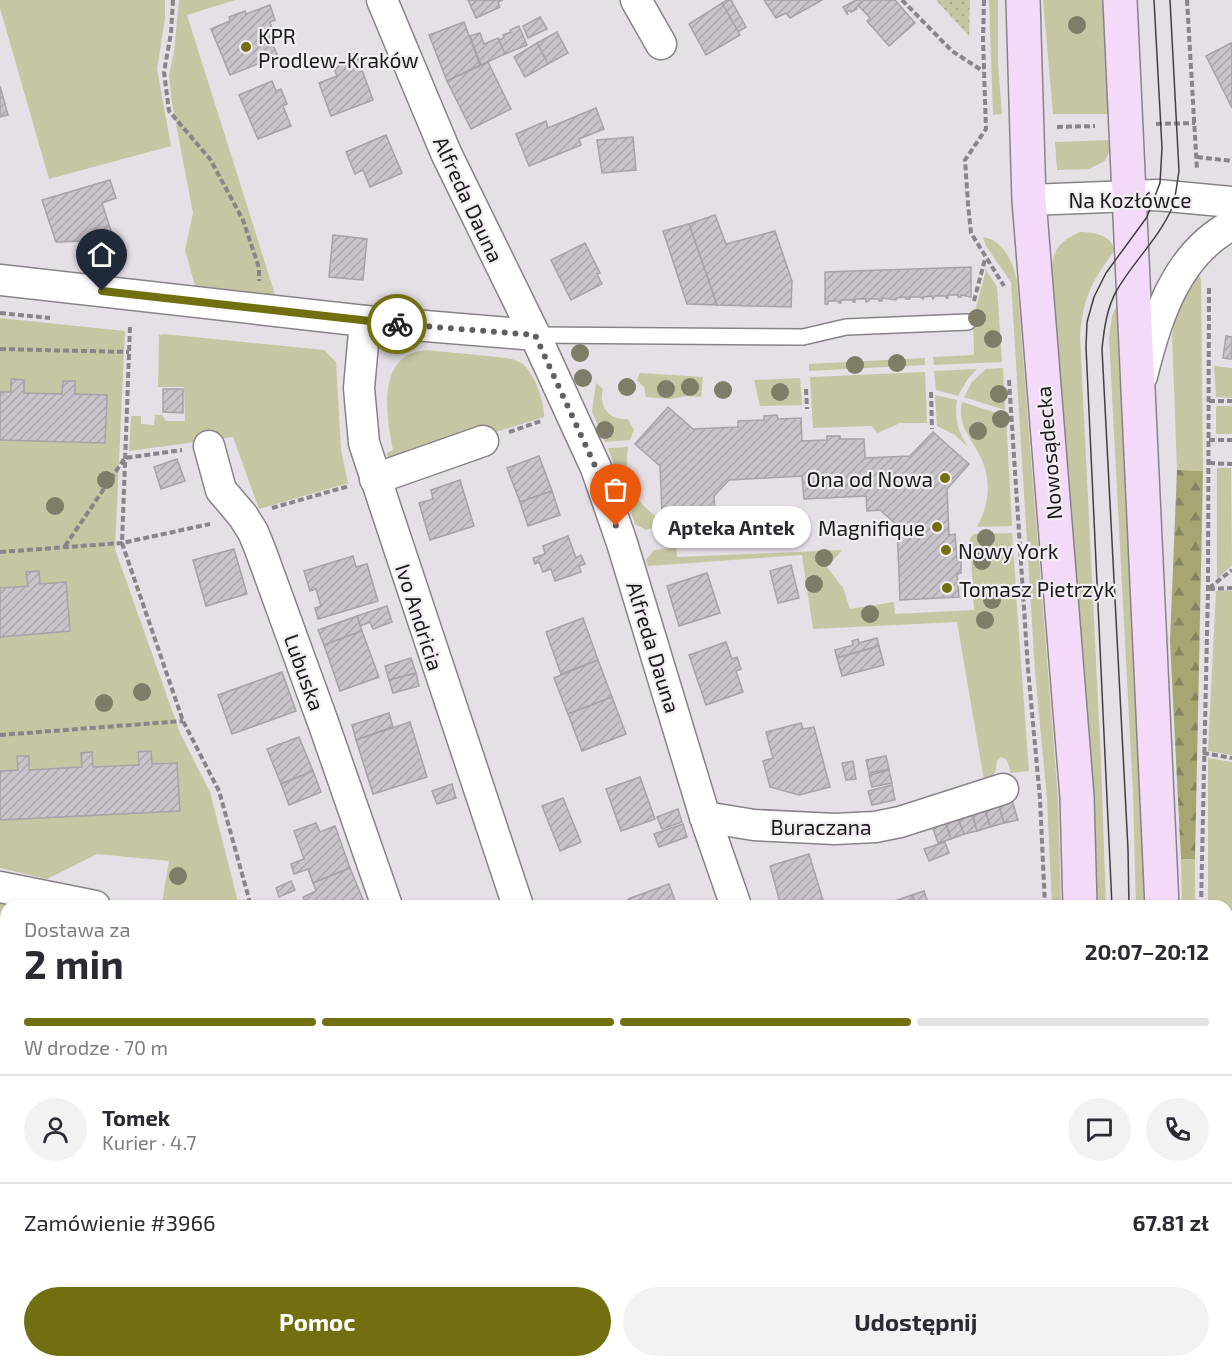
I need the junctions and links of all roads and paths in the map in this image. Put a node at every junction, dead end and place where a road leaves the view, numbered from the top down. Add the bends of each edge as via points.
1 (173, 0) edge
2 (382, 0) edge
3 (636, 0) edge
4 (902, 0) edge
5 (984, 0) edge
6 (1023, 0) edge
7 (1120, 0) edge
8 (1187, 0) edge
9 (661, 44) dead end
10 (984, 71) junction
11 (1195, 123) junction
12 (1152, 124) dead end
13 (1099, 126) dead end
14 (1054, 127) dead end
15 (1197, 157) junction
16 (1232, 161) edge
17 (1197, 172) dead end
18 (1129, 196) junction
19 (1029, 200) junction
20 (1232, 202) edge
21 (1232, 225) edge
22 (986, 258) junction
23 (1209, 276) dead end
24 (0, 280) edge
25 (1004, 296) dead end
26 (260, 308) junction
27 (365, 321) junction
28 (968, 322) joint
29 (130, 327) dead end
30 (535, 335) junction
31 (0, 349) edge
32 (129, 352) junction
33 (1009, 375) dead end
34 (806, 389) dead end
35 (931, 392) dead end
36 (1139, 397) junction
37 (1209, 401) junction
38 (1232, 401) edge
39 (570, 409) junction
40 (807, 409) dead end
41 (933, 429) dead end
42 (1209, 440) junction
43 (1232, 440) edge
44 (483, 441) joint
45 (209, 446) joint
46 (125, 458) junction
47 (1209, 463) junction
48 (1232, 464) edge
49 (375, 479) junction
50 (243, 516) junction
51 (122, 543) junction
52 (65, 547) junction
53 (0, 552) edge
54 (1232, 570) edge
55 (1232, 588) edge
56 (1208, 589) junction
57 (183, 721) junction
58 (0, 735) edge
59 (1203, 753) junction
60 (1232, 758) edge
61 (1003, 789) dead end
62 (705, 817) junction
63 (0, 887) edge
64 (65, 900) edge
65 (249, 900) edge
66 (385, 900) edge
67 (516, 900) edge
68 (734, 900) edge
69 (1045, 900) edge
70 (1080, 900) edge
71 (1162, 900) edge
72 (1201, 900) edge

1 - 26 path via 164,72 169,111 210,159 243,220 259,268
2 - 30 street, Alfreda Dauna via 446,153
3 - 9 street
4 - 10 path via 952,51
5 - 10 path
6 - 19 main road, Nowosądecka
7 - 18 main road
8 - 11 path
10 - 22 path via 986,129 965,160 971,233
11 - 12 path
11 - 15 path
13 - 14 path
15 - 16 path
15 - 17 path
18 - 19 street, Na Kozłówce
18 - 20 street, Na Kozłówce
18 - 36 main road
19 - 70 main road, Nowosądecka via 1077,797
21 - 36 street via 1196,254 1169,292 1154,331
22 - 25 path via 1004,285
22 - 28 path
23 - 37 path
24 - 26 street
26 - 27 street
27 - 30 street
27 - 49 street, Ivo Andricia via 359,388 364,443
28 - 30 lane via 846,327 803,337
29 - 32 path
30 - 39 street, Alfreda Dauna
31 - 32 path
32 - 46 path
33 - 69 path
34 - 40 path
35 - 41 path
36 - 71 main road
37 - 38 path
37 - 42 path
39 - 44 path
39 - 62 street, Alfreda Dauna via 616,526
42 - 43 path
42 - 47 path
44 - 49 street
45 - 46 path
45 - 50 street, Lubuska via 221,490
46 - 51 path
46 - 52 path
47 - 48 path
47 - 56 path
49 - 50 path
49 - 67 street, Ivo Andricia
50 - 51 path
50 - 66 street, Lubuska via 260,549
51 - 52 path
51 - 57 path
52 - 53 path
54 - 56 path
55 - 56 path
56 - 59 path
57 - 58 path
57 - 65 path via 219,791
59 - 60 path
59 - 72 path
61 - 62 street, Buraczana via 875,827 753,825
62 - 68 street, Alfreda Dauna
63 - 64 street

